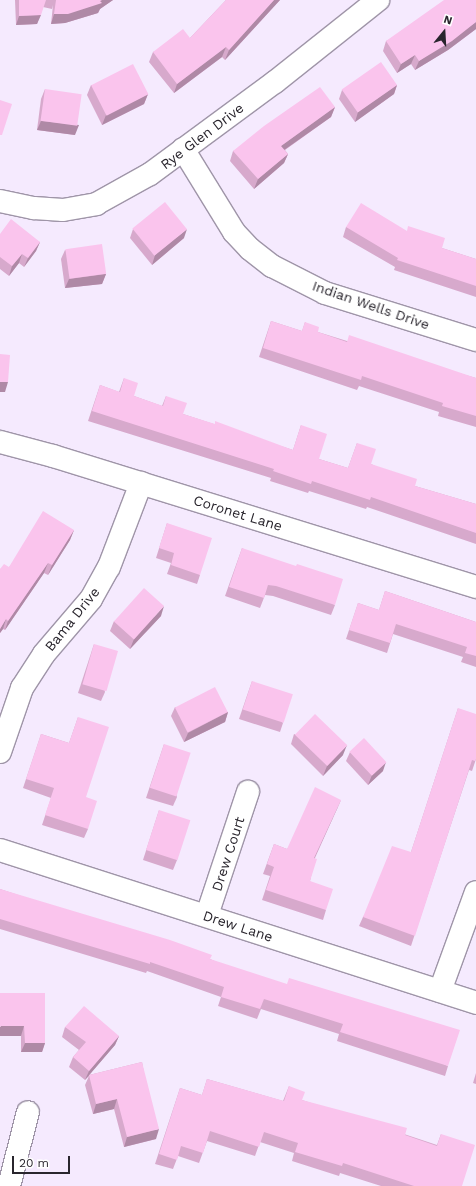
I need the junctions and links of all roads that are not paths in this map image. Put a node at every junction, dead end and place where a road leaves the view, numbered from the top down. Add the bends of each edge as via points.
1 (378, 0) edge
2 (183, 149) junction
3 (0, 201) edge
4 (476, 340) edge
5 (0, 442) edge
6 (141, 483) junction
7 (476, 587) edge
8 (0, 752) edge
9 (248, 792) dead end
10 (0, 850) edge
11 (476, 892) edge
12 (207, 915) junction
13 (440, 991) junction
14 (476, 1003) edge
15 (28, 1112) dead end
16 (9, 1186) edge

1 - 2 street, Rye Glen Drive via 275,82
2 - 3 street, Rye Glen Drive via 150,174 96,204 63,210 34,208
2 - 4 street, Indian Wells Drive via 234,232 250,249 272,266 325,293
5 - 6 street, Coronet Lane
6 - 7 street, Coronet Lane
6 - 8 street, Bama Drive via 109,567 91,599 44,654 22,688
9 - 12 street, Drew Court
10 - 12 street, Drew Lane
11 - 13 street
12 - 13 street, Drew Lane
13 - 14 street, Drew Lane
15 - 16 street

